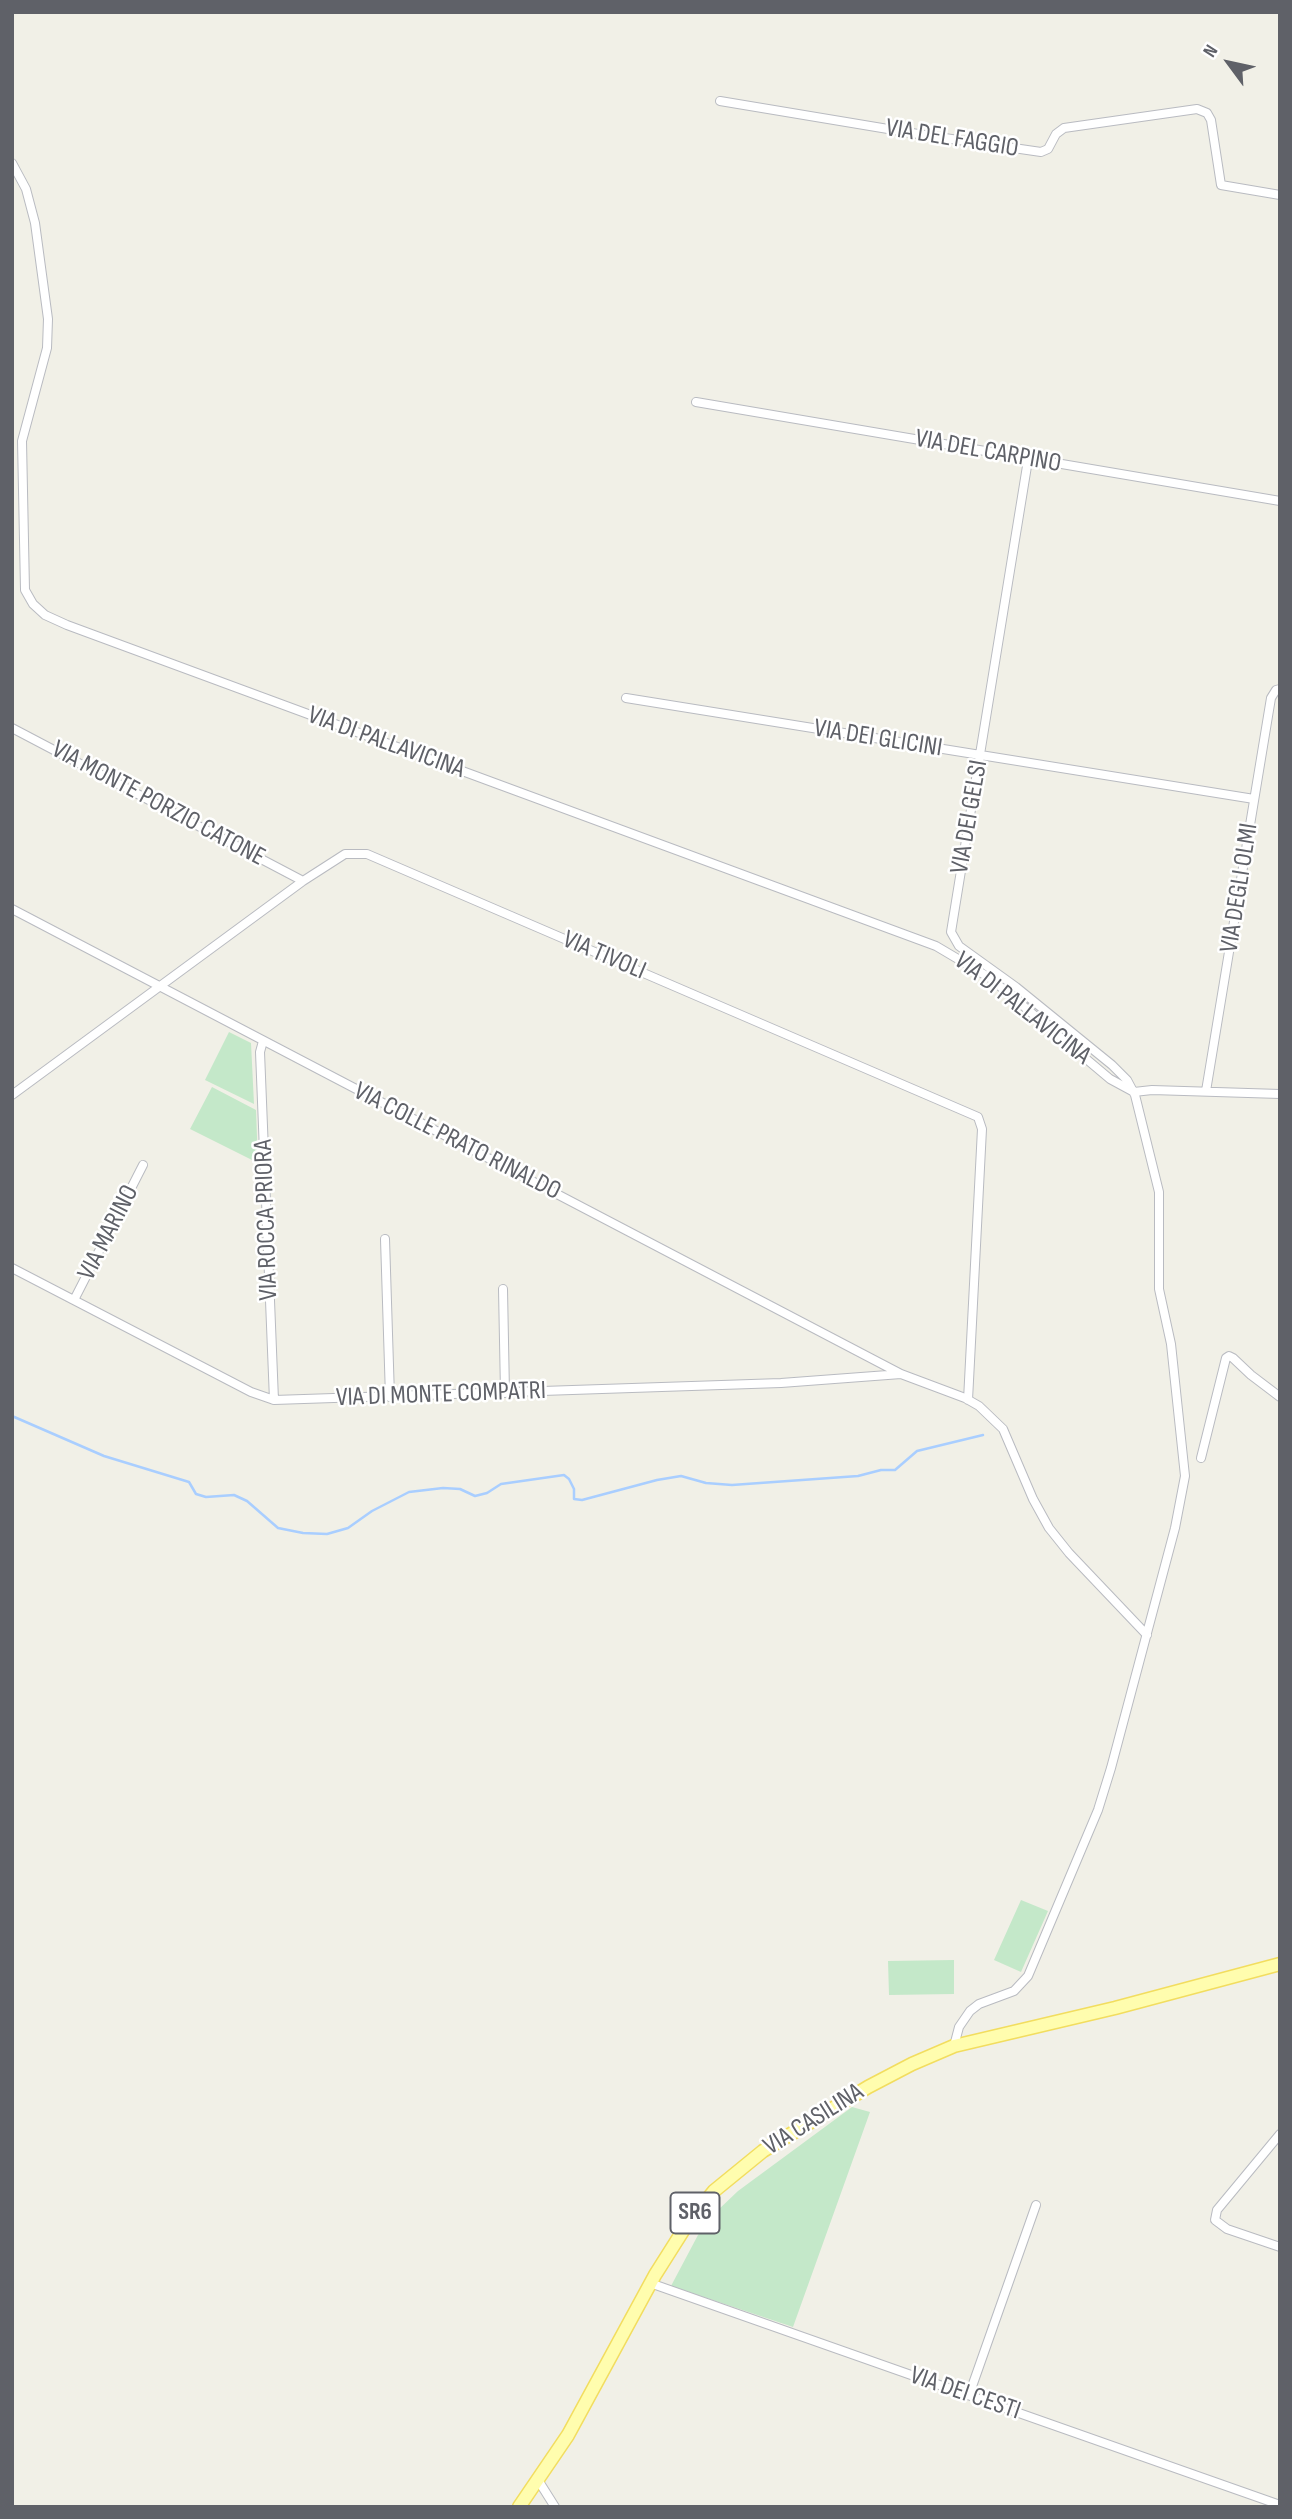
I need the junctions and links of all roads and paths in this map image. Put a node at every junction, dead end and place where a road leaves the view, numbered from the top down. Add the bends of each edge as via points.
1 (720, 100) dead end
2 (12, 163) edge
3 (1280, 195) edge
4 (696, 402) dead end
5 (1028, 460) junction
6 (1280, 501) edge
7 (1280, 689) edge
8 (626, 698) dead end
9 (12, 728) edge
10 (981, 756) junction
11 (1254, 799) junction
12 (303, 881) junction
13 (12, 909) edge
14 (159, 986) junction
15 (263, 1041) junction
16 (1206, 1091) junction
17 (1134, 1092) junction
18 (13, 1093) edge
19 (1280, 1094) edge
20 (143, 1166) dead end
21 (384, 1239) dead end
22 (12, 1268) edge
23 (503, 1289) dead end
24 (74, 1300) junction
25 (901, 1374) junction
26 (505, 1393) junction
27 (390, 1397) junction
28 (1280, 1398) edge
29 (274, 1400) junction
30 (968, 1400) junction
31 (1201, 1458) dead end
32 (1147, 1635) junction
33 (1280, 1964) edge
34 (954, 2046) junction
35 (1280, 2134) edge
36 (1035, 2205) dead end
37 (1280, 2247) edge
38 (650, 2283) junction
39 (969, 2395) junction
40 (538, 2480) junction
41 (1280, 2505) edge
42 (519, 2507) edge
43 (555, 2507) edge

1 - 3 street, VIA DEL FAGGIO via 1039,152 1048,149 1064,128 1197,109 1211,120 1221,185
2 - 17 street, VIA DI PALLAVICINA via 26,189 35,223 48,318 47,348 22,441 25,590 45,615 936,946 990,978 1110,1079
4 - 5 street, VIA DEL CARPINO
5 - 6 street, VIA DEL CARPINO
5 - 10 street, VIA DEI GELSI
7 - 11 street, VIA DEGLI OLMI via 1271,698
8 - 10 street, VIA DEI GLICINI
9 - 12 street, VIA MONTE PORZIO CATONE
10 - 11 street, VIA DEI GLICINI
10 - 17 street, VIA DEI GELSI via 952,938 1112,1065
11 - 16 street, VIA DEGLI OLMI
12 - 14 street, VIA TIVOLI
12 - 30 street, VIA TIVOLI via 345,854 367,854 978,1117 982,1129
13 - 14 street, VIA COLLE PRATO RINALDO
14 - 15 street, VIA COLLE PRATO RINALDO
14 - 18 street, VIA TIVOLI
15 - 25 street, VIA COLLE PRATO RINALDO
15 - 29 street, VIA ROCCA PRIORA
16 - 17 street
16 - 19 street
17 - 32 street via 1159,1197 1159,1289 1171,1344 1185,1473
20 - 24 street, VIA MARINO
21 - 27 street
22 - 24 street, VIA DI MONTE COMPATRI
23 - 26 street
24 - 29 street, VIA DI MONTE COMPATRI
25 - 26 street, VIA DI MONTE COMPATRI
25 - 30 street, VIA COLLE PRATO RINALDO
26 - 27 street, VIA DI MONTE COMPATRI
27 - 29 street, VIA DI MONTE COMPATRI
28 - 31 street via 1233,1358 1226,1358
30 - 32 street, VIA COLLE PRATO RINALDO via 1003,1429 1033,1499 1055,1536
32 - 34 street via 1102,1798 1031,1972 1014,1990 970,2011
33 - 34 main road, VIA CASILINA / SR6
34 - 38 main road, VIA CASILINA / SR6 via 859,2092 746,2164 699,2208
35 - 37 street via 1217,2210 1215,2220 1227,2229
36 - 39 street
38 - 39 street, VIA DEI CESTI
38 - 40 main road, VIA CASILINA / SR6 via 583,2409
39 - 41 street, VIA DEI CESTI
40 - 42 main road, VIA CASILINA / SR6
40 - 43 street

